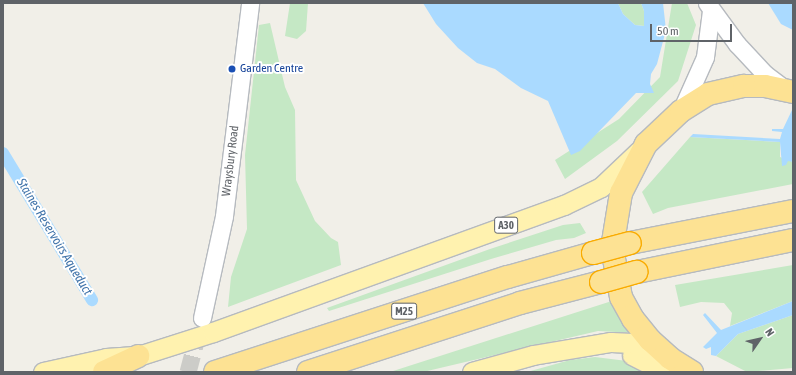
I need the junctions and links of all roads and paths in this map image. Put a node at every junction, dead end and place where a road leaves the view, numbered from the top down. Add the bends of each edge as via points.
1 (250, 3) edge
2 (709, 7) edge
3 (790, 91) edge
4 (681, 111) junction
5 (646, 144) junction
6 (793, 211) edge
7 (793, 240) edge
8 (202, 318) tunnel mouth
9 (138, 356) junction
10 (667, 365) edge
11 (43, 372) edge
12 (104, 372) edge
13 (215, 372) edge
14 (308, 372) edge
15 (472, 372) edge
16 (692, 372) edge

1 - 8 main road, Wraysbury Road via 224,216
2 - 3 main road via 765,74
2 - 4 main road via 705,57
3 - 4 highway via 765,86 734,87 708,94
4 - 5 highway
5 - 9 main road, A30 via 607,182 582,198 315,296
5 - 10 highway via 618,202 613,228 613,263 621,297 633,319
6 - 13 highway, M25, bridge via 630,243 593,253 508,277
7 - 14 highway, M25, bridge via 637,272 520,303
9 - 11 main road, A30 via 106,358
9 - 12 highway
10 - 15 main road via 632,343 611,342 533,355
10 - 16 highway

